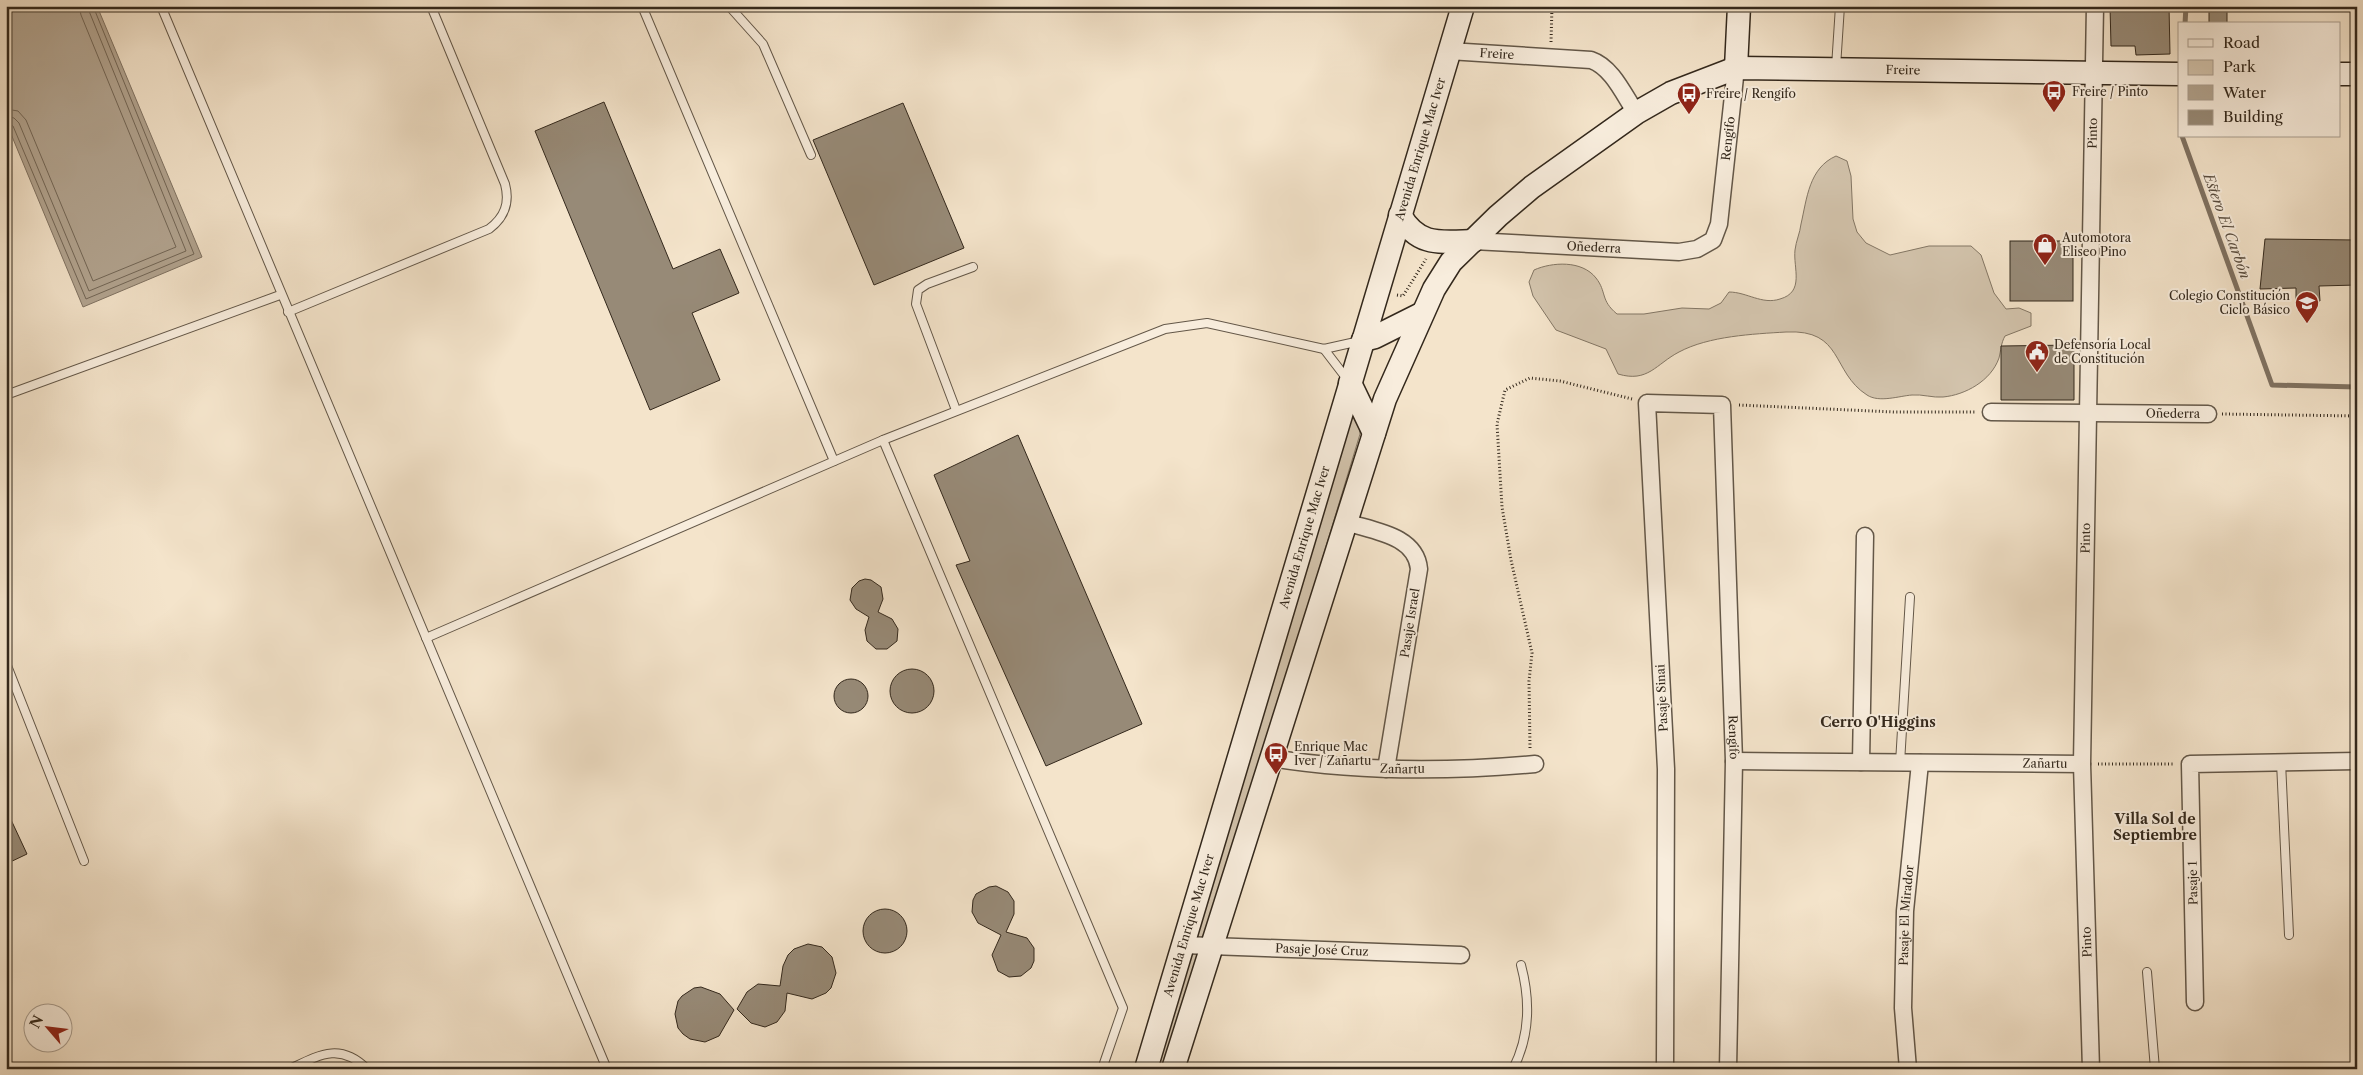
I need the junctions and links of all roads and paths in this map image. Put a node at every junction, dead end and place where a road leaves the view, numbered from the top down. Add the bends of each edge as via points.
1 (161, 6) edge
2 (431, 6) edge
3 (642, 6) edge
4 (729, 6) edge
5 (1463, 6) edge
6 (1552, 6) edge
7 (1739, 6) edge
8 (1840, 6) edge
9 (2096, 6) edge
10 (1449, 51) junction
11 (1550, 57) junction
12 (1736, 68) junction
13 (1836, 69) junction
14 (2094, 73) junction
15 (2174, 74) edge
16 (2340, 74) edge
17 (2357, 74) edge
18 (1636, 113) junction
19 (811, 155) dead end
20 (1400, 215) junction
21 (1713, 240) joint
22 (1473, 241) junction
23 (973, 267) dead end
24 (280, 295) junction
25 (288, 312) junction
26 (1421, 314) junction
27 (1363, 340) junction
28 (1324, 349) junction
29 (1350, 383) junction
30 (6, 395) edge
31 (1647, 403) junction
32 (1722, 405) junction
33 (956, 410) junction
34 (1990, 412) joint
35 (2087, 412) junction
36 (2208, 414) joint
37 (2357, 416) edge
38 (1374, 433) junction
39 (883, 440) junction
40 (834, 461) junction
41 (1346, 522) junction
42 (1865, 536) dead end
43 (1910, 597) dead end
44 (426, 638) junction
45 (6, 663) edge
46 (1256, 697) junction
47 (1288, 705) junction
48 (1271, 758) junction
49 (1734, 761) junction
50 (2357, 761) edge
51 (1861, 762) junction
52 (2281, 762) junction
53 (1900, 763) junction
54 (1920, 763) junction
55 (1535, 764) joint
56 (2082, 764) junction
57 (2190, 764) junction
58 (1386, 769) junction
59 (84, 861) dead end
60 (2289, 935) dead end
61 (1183, 944) junction
62 (1210, 946) junction
63 (1461, 956) dead end
64 (1521, 965) dead end
65 (2147, 972) dead end
66 (2195, 1002) dead end
67 (290, 1069) edge
68 (367, 1069) edge
69 (607, 1069) edge
70 (1102, 1069) edge
71 (1146, 1069) edge
72 (1173, 1069) edge
73 (1514, 1069) edge
74 (1665, 1069) edge
75 (1728, 1069) edge
76 (1908, 1069) edge
77 (2091, 1069) edge
78 (2155, 1069) edge

1 - 24 lane
2 - 25 lane via 508,192 506,209 489,229
3 - 40 lane
4 - 19 lane via 763,44
5 - 10 main road, Avenida Enrique Mac Iver
6 - 11 path
7 - 12 main road, Rengifo
8 - 13 lane
9 - 14 street, Pinto
10 - 11 street, Freire
10 - 20 main road, Avenida Enrique Mac Iver
11 - 18 street, Freire via 1600,63
12 - 13 main road, Freire
12 - 18 main road, Freire via 1671,93
12 - 21 street, Rengifo via 1719,224
13 - 14 main road, Freire
14 - 15 main road, Freire
14 - 35 street, Pinto
16 - 17 main road
18 - 22 main road, Freire via 1532,186
20 - 22 main road via 1410,230 1427,240
20 - 27 main road, Avenida Enrique Mac Iver
21 - 22 street, Oñederra via 1697,249 1679,252
22 - 26 main road via 1451,262
23 - 33 lane via 918,290 916,304
24 - 25 lane
24 - 30 lane
25 - 44 lane
26 - 27 main road via 1376,337
26 - 38 main road
27 - 28 lane
27 - 29 main road, Avenida Enrique Mac Iver
28 - 29 lane
28 - 33 lane via 1207,323 1165,329
29 - 38 main road
29 - 46 main road, Avenida Enrique Mac Iver
31 - 32 street
31 - 55 path via 1560,381 1530,378 1505,390 1497,424 1502,507 1532,653 1529,745
31 - 74 street, Pasaje Sinai via 1666,768
32 - 34 path via 1894,412
32 - 49 street, Rengifo
33 - 39 lane
34 - 35 street, Oñederra
35 - 36 street, Oñederra
35 - 56 street, Pinto
36 - 37 path, Oñederra
38 - 41 main road
39 - 40 lane
39 - 70 lane via 1123,1008
40 - 44 lane
41 - 47 main road
41 - 58 street, Pasaje Israel via 1402,541 1412,548 1418,561
42 - 51 street
43 - 53 lane
44 - 69 lane
45 - 59 lane
46 - 47 main road
46 - 61 main road, Avenida Enrique Mac Iver
47 - 48 main road
48 - 58 street, Zañartu
48 - 62 main road
49 - 51 street, Zañartu
49 - 75 street, Rengifo
50 - 52 street
51 - 53 street, Zañartu
52 - 57 street
52 - 60 lane
53 - 54 street, Zañartu
54 - 56 street, Zañartu
54 - 76 street, Pasaje El Mirador via 1905,911 1903,1008
55 - 58 street, Zañartu via 1468,770
56 - 57 path, Zañartu
56 - 77 street, Pinto
57 - 66 street, Pasaje 1
61 - 62 street, Pasaje José Cruz
61 - 71 main road, Avenida Enrique Mac Iver
62 - 63 street, Pasaje José Cruz
62 - 72 main road
64 - 73 lane via 1527,1018
65 - 78 lane
67 - 68 lane via 324,1053 334,1052 354,1058

